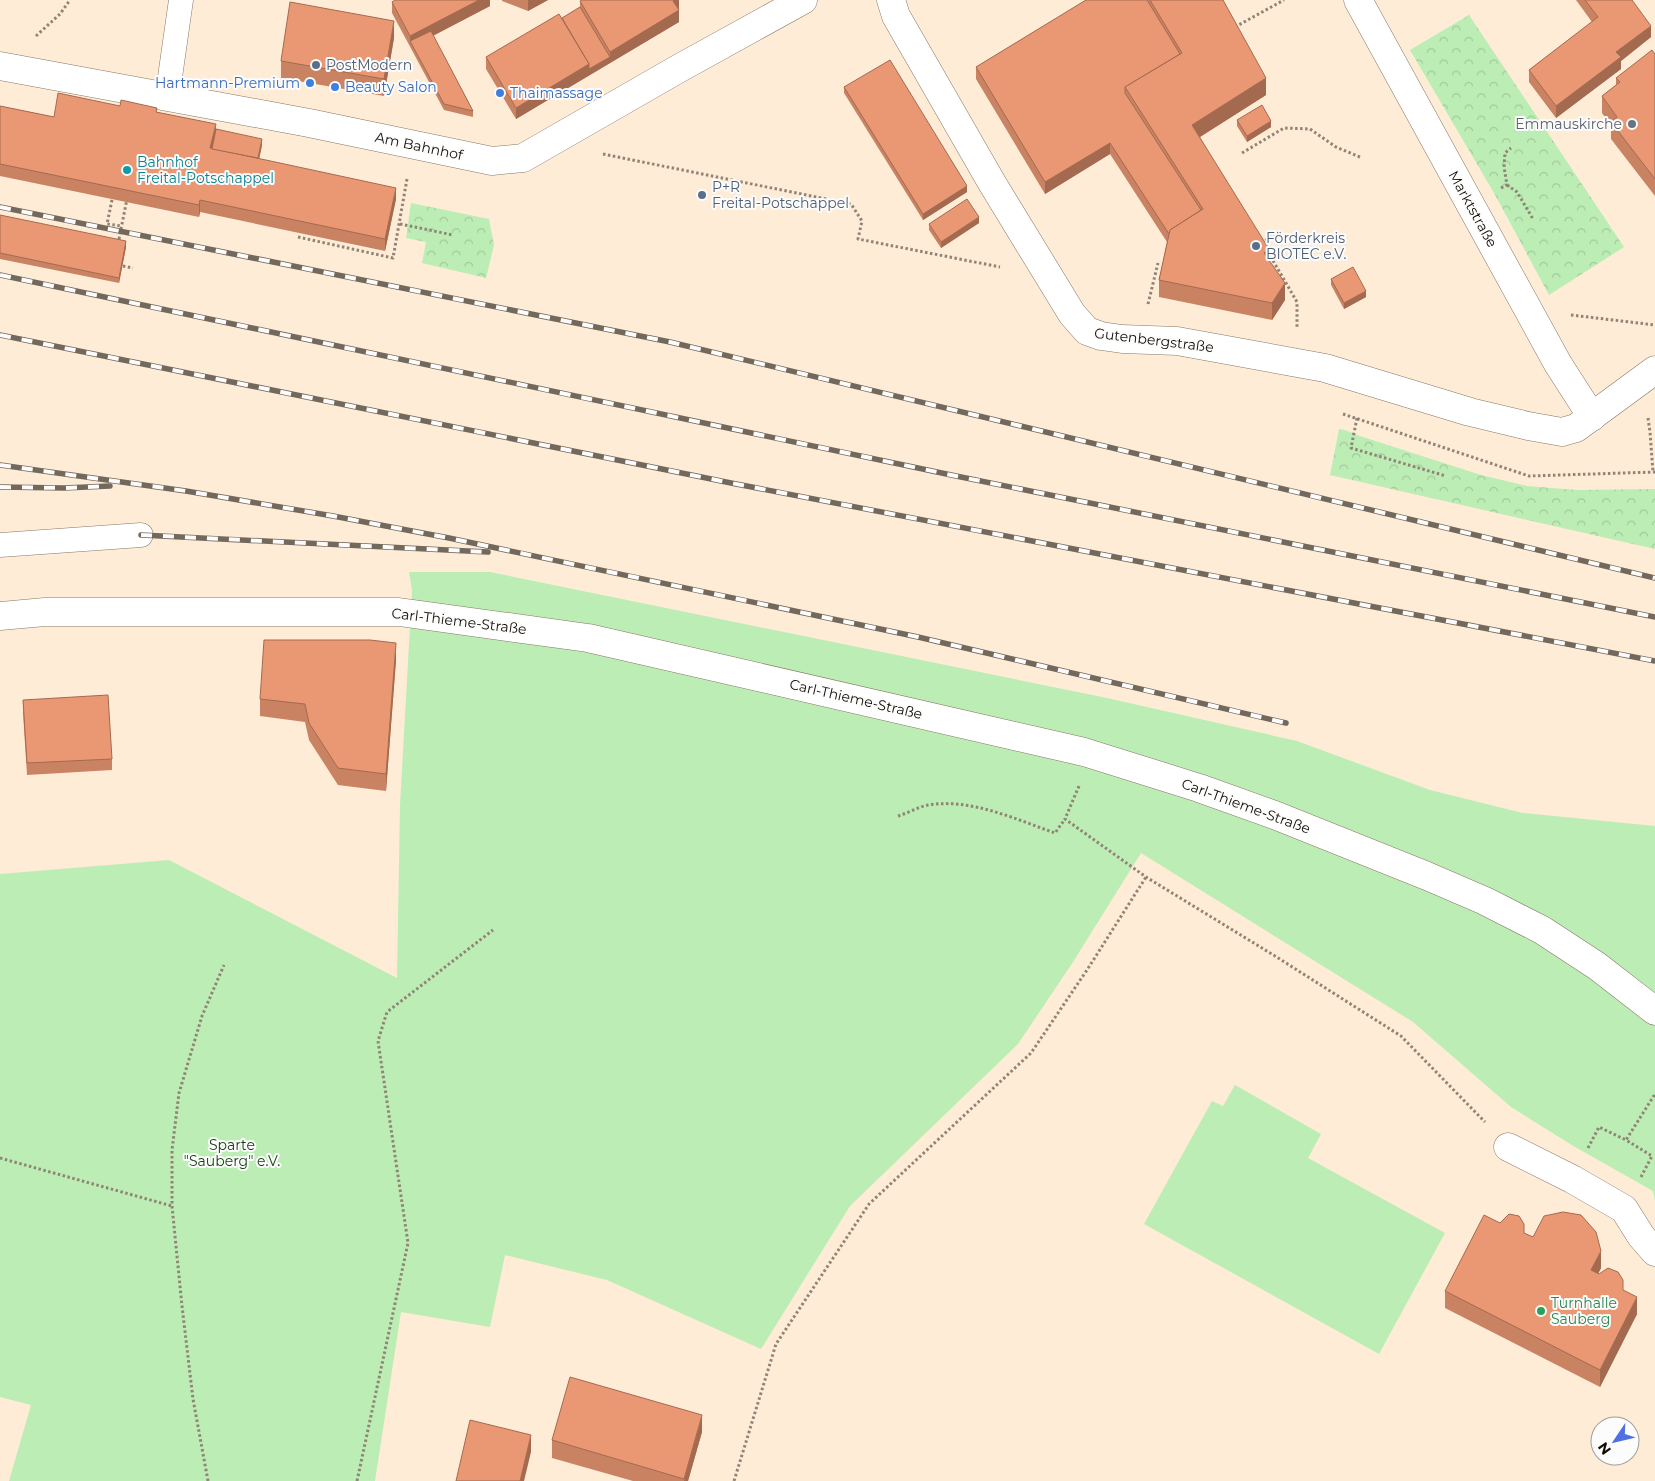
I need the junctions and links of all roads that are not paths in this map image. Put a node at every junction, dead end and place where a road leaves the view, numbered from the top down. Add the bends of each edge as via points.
1 (181, 0) edge
2 (803, 0) edge
3 (891, 0) edge
4 (1358, 0) edge
5 (0, 66) edge
6 (167, 98) junction
7 (1655, 370) edge
8 (1592, 417) junction
9 (141, 535) dead end
10 (0, 544) edge
11 (0, 616) edge
12 (1655, 1011) edge
13 (1508, 1147) road end
14 (1655, 1252) edge

1 - 6 lane
2 - 6 street, Am Bahnhof via 523,158 492,162 309,123
3 - 8 street, Gutenbergstraße via 896,16 992,183 1072,314 1087,332 1177,341 1325,368 1470,412 1546,430 1562,432 1576,428
4 - 8 street, Marktstraße via 1558,364
5 - 6 street, Am Bahnhof
7 - 8 street
9 - 10 lane
11 - 12 street, Carl-Thieme-Straße via 44,612 399,612 588,638 1084,752 1277,816 1485,901 1542,930 1597,966
13 - 14 street via 1624,1209

